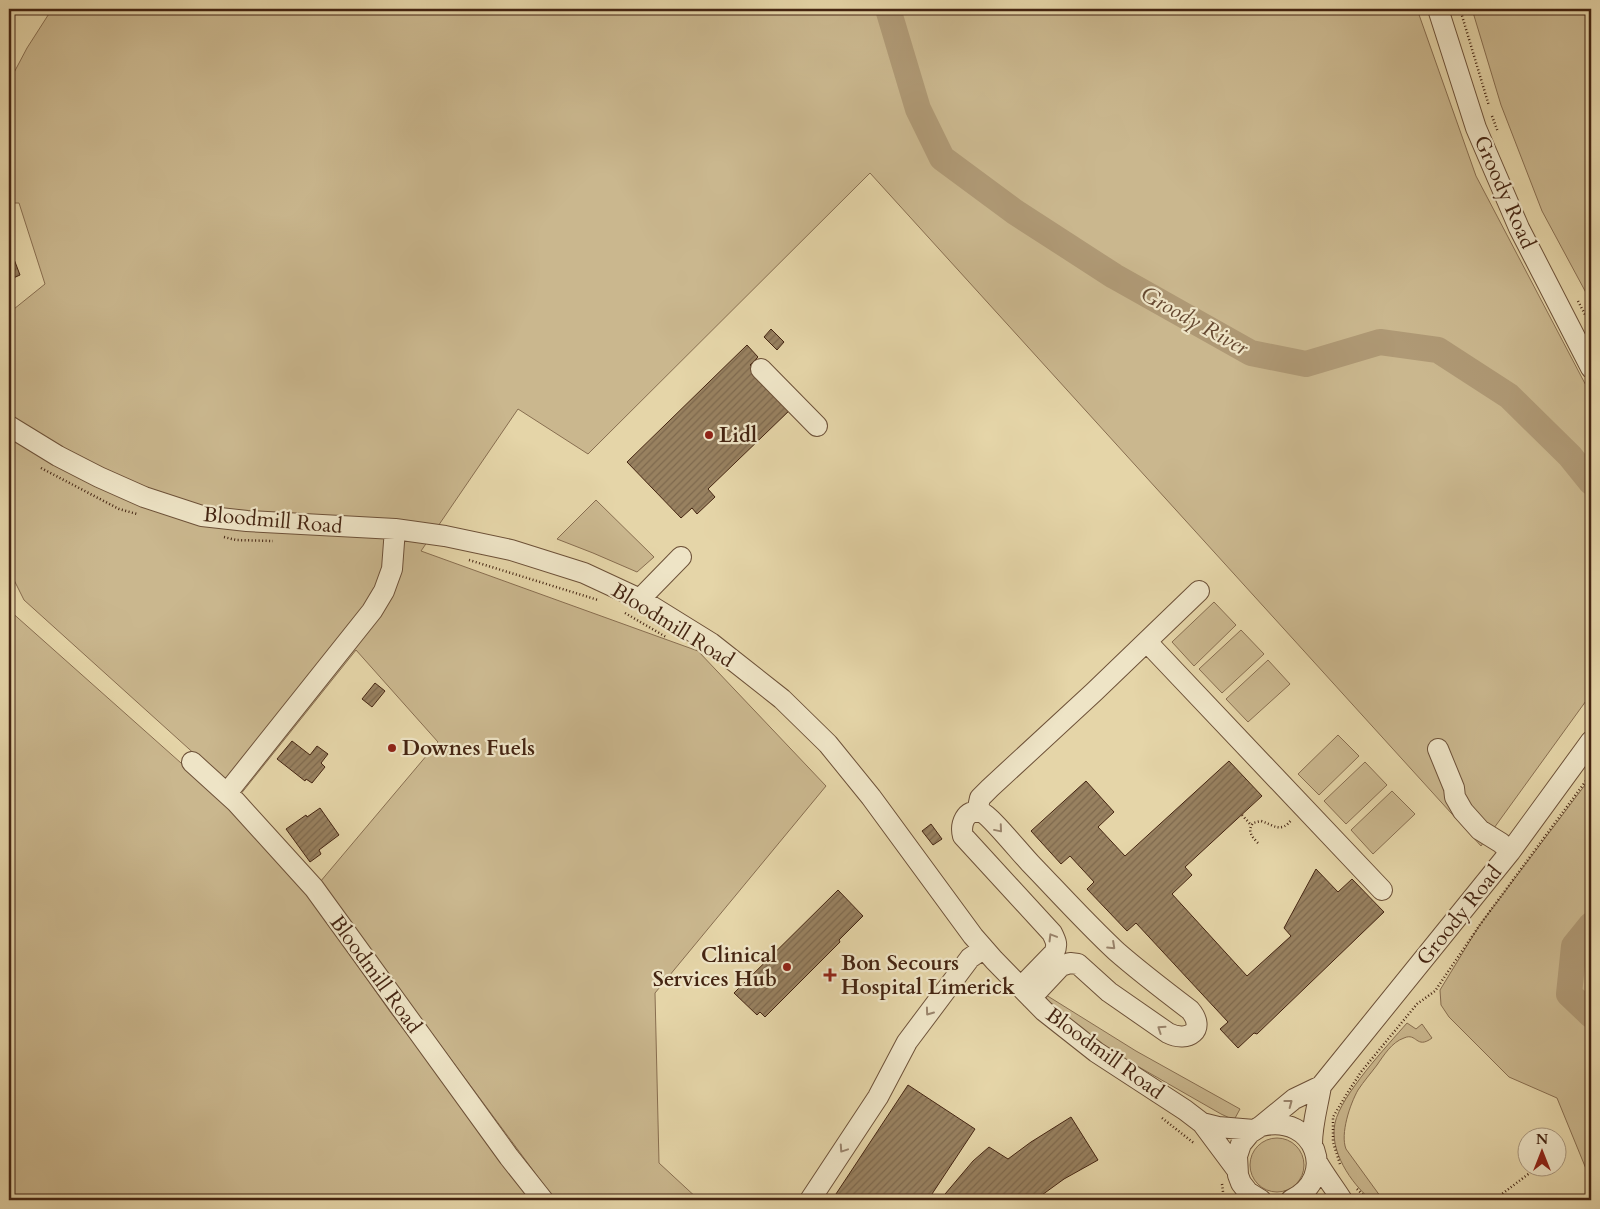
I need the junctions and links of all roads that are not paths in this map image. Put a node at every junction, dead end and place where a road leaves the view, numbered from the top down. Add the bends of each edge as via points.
1 (1438, 9) edge
2 (1591, 368) edge
3 (761, 369) dead end
4 (9, 426) edge
5 (817, 426) dead end
6 (395, 530) junction
7 (681, 557) dead end
8 (1199, 591) dead end
9 (640, 599) junction
10 (1147, 642) junction
11 (1591, 741) edge
12 (1438, 749) dead end
13 (192, 762) dead end
14 (227, 793) junction
15 (977, 812) junction
16 (1510, 852) junction
17 (1382, 890) dead end
18 (983, 949) junction
19 (1026, 992) junction
20 (1321, 1086) junction
21 (1202, 1123) junction
22 (1258, 1128) junction
23 (1314, 1153) junction
24 (1236, 1170) junction
25 (1251, 1197) edge
26 (543, 1200) edge
27 (810, 1200) edge
28 (1292, 1200) edge
29 (1320, 1200) edge
30 (1342, 1200) edge

1 - 2 street, Groody Road via 1476,128 1519,228
3 - 5 street
4 - 6 street, Bloodmill Road via 99,477 144,497 202,516
6 - 9 street, Bloodmill Road via 445,536 511,550 584,573
6 - 14 street via 392,569 372,611
7 - 9 street
8 - 10 street
9 - 18 street, Bloodmill Road via 711,643 782,699 828,744
10 - 15 street via 980,798
10 - 17 street
11 - 16 street, Groody Road
12 - 16 street via 1462,811 1480,830
13 - 14 street, Bloodmill Road
14 - 26 street, Bloodmill Road via 314,888 509,1158
19 -> 15 street via 1054,953 1056,942 963,836 964,818
15 -> 19 street via 990,818 1117,951 1190,1010 1196,1017 1196,1030 1190,1036 1168,1034 1109,992 1078,964 1061,966
16 - 20 street, Groody Road
18 - 19 street, Bloodmill Road
18 -> 27 street via 970,958 907,1042 878,1097
19 - 21 street, Bloodmill Road via 1044,1011 1096,1052
22 -> 20 street via 1294,1099
20 - 23 street via 1312,1129
21 - 22 street via 1234,1129
21 - 24 street
22 - 23 street via 1274,1123 1287,1124 1308,1138
22 - 24 street via 1241,1144 1236,1156
23 - 28 street via 1315,1175 1309,1187
23 - 30 street via 1328,1182
24 - 25 street
28 - 29 street

